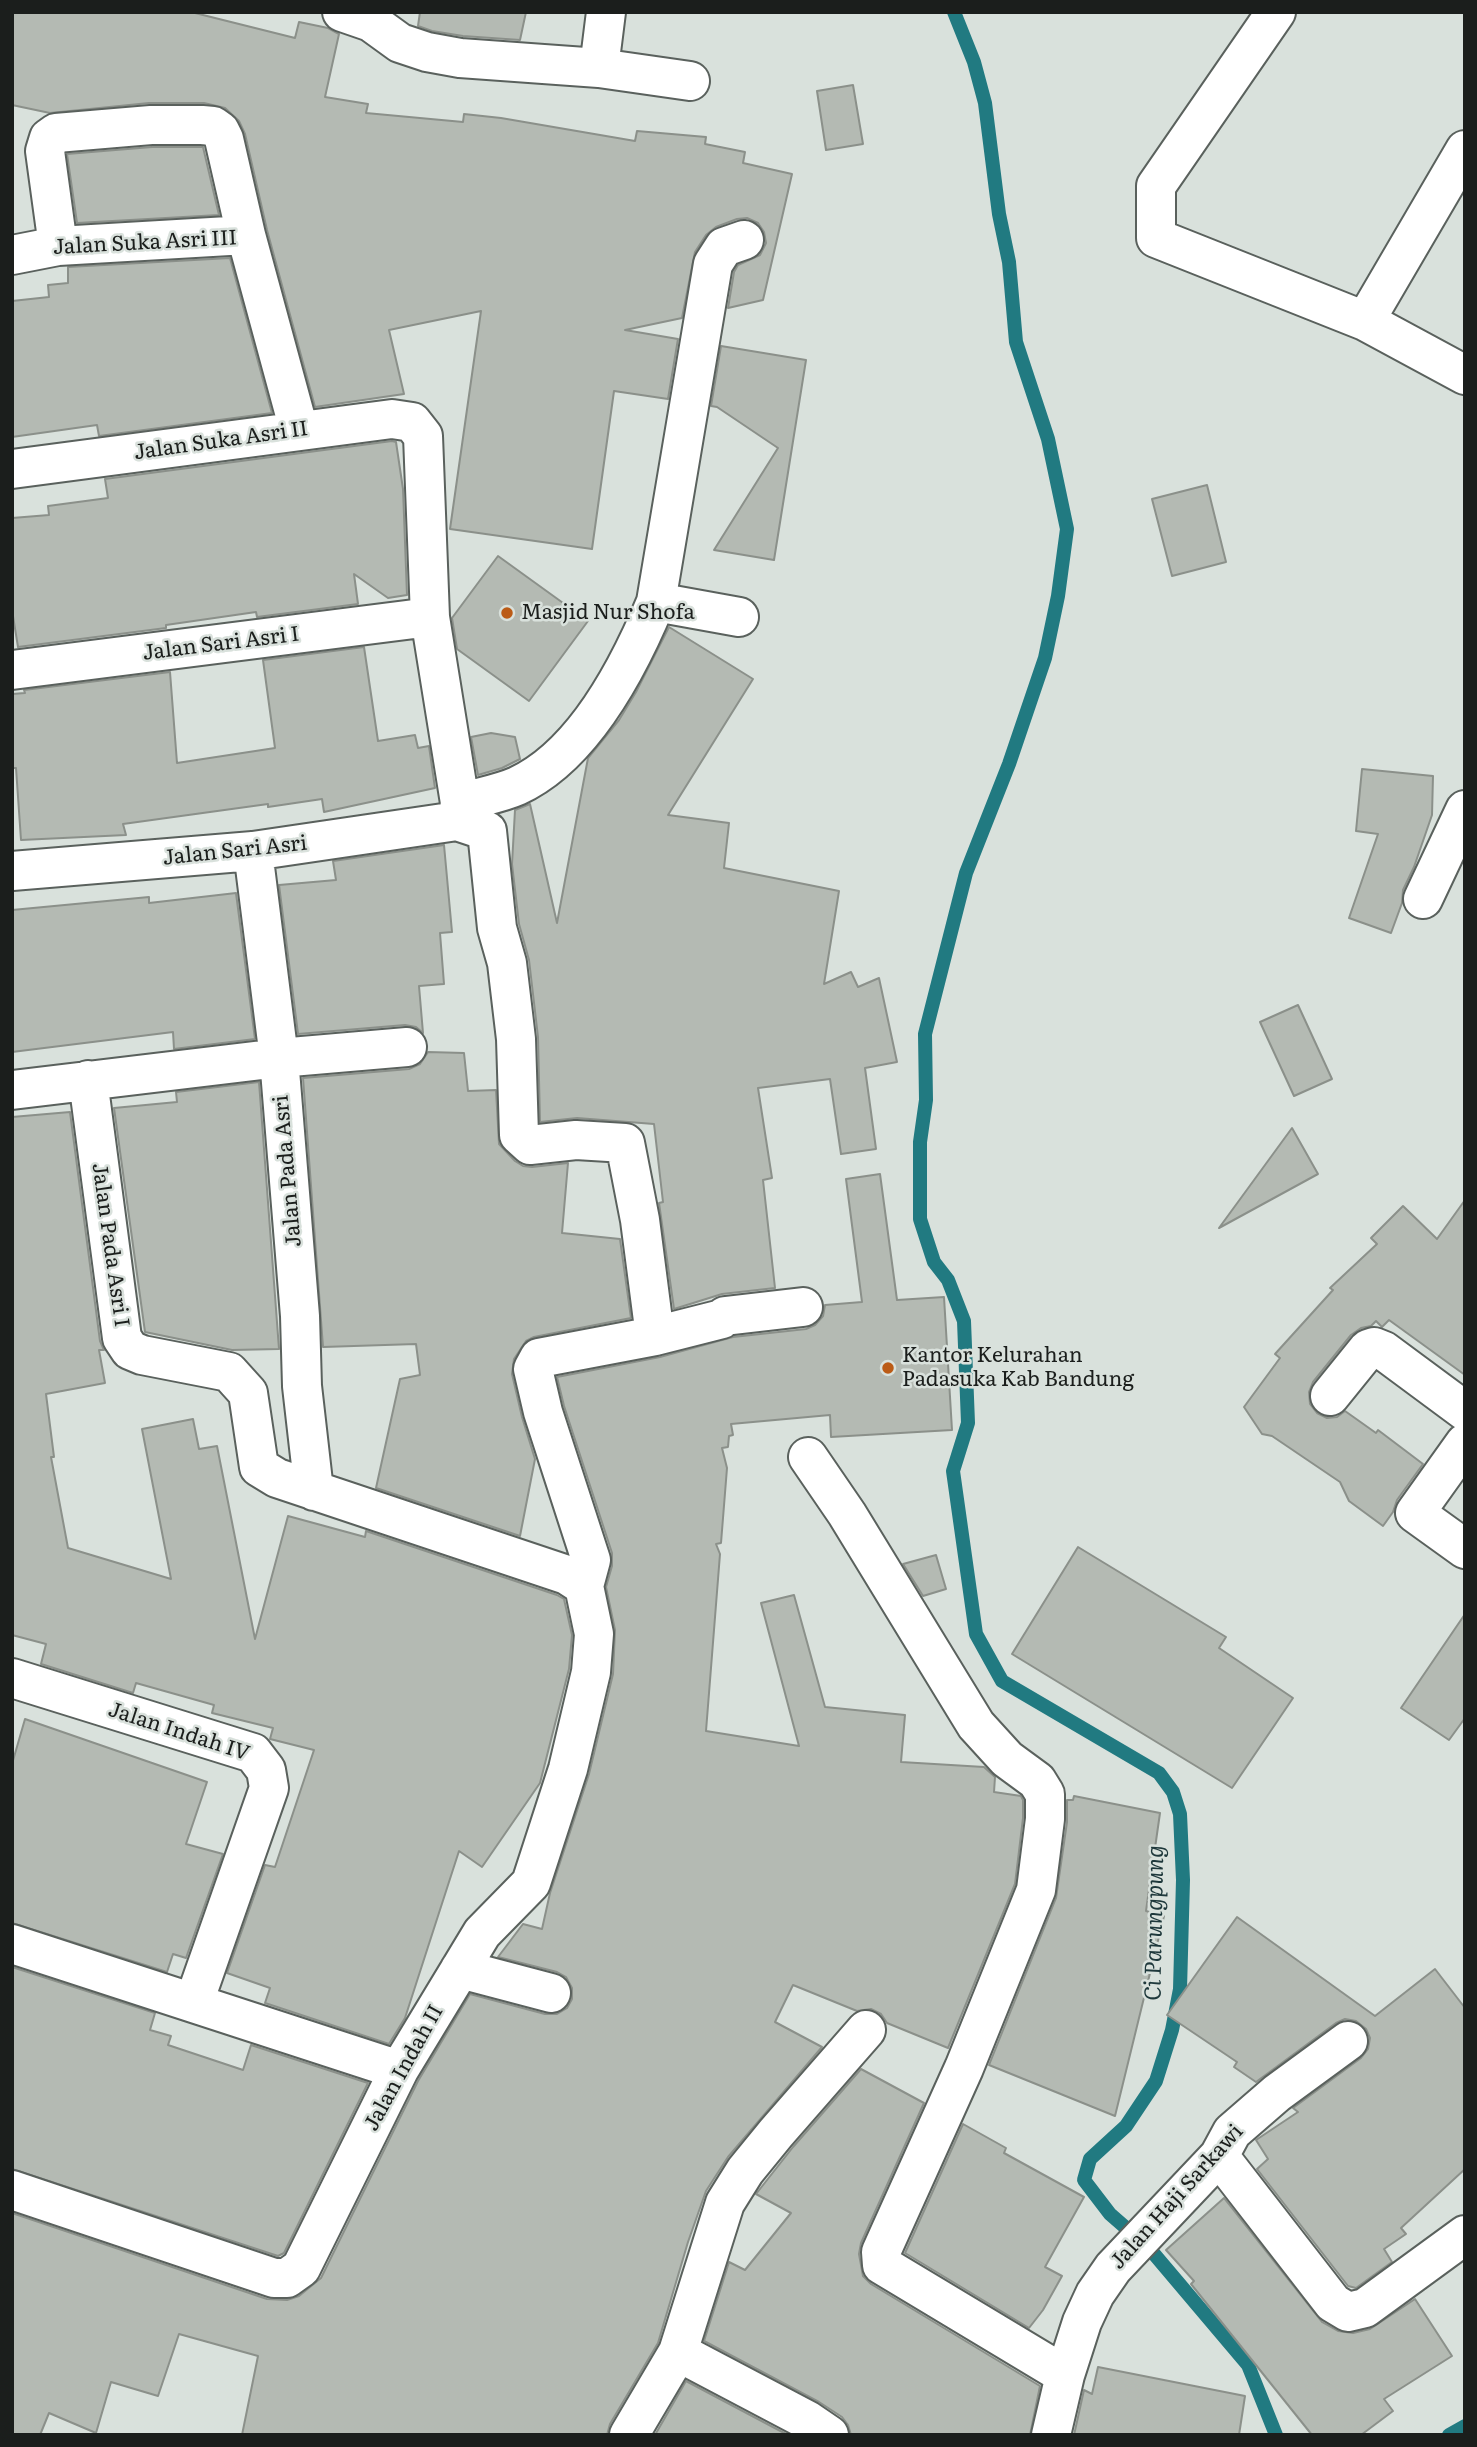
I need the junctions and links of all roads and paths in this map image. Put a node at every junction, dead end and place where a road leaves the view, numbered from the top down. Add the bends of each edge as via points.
1 (606, 12) edge
2 (1276, 12) edge
3 (362, 15) edge
4 (599, 68) junction
5 (690, 81) dead end
6 (1465, 150) edge
7 (246, 235) junction
8 (744, 240) dead end
9 (58, 246) junction
10 (12, 255) edge
11 (1365, 321) junction
12 (1465, 375) edge
13 (299, 430) junction
14 (12, 469) edge
15 (656, 602) junction
16 (430, 617) junction
17 (739, 617) dead end
18 (12, 670) edge
19 (1465, 810) edge
20 (458, 812) junction
21 (253, 851) junction
22 (12, 871) edge
23 (1423, 899) dead end
24 (407, 1047) dead end
25 (279, 1058) junction
26 (88, 1080) junction
27 (12, 1090) edge
28 (803, 1307) dead end
29 (655, 1336) junction
30 (302, 1386) junction
31 (248, 1393) junction
32 (1329, 1396) dead end
33 (1465, 1411) edge
34 (1465, 1443) edge
35 (808, 1457) dead end
36 (314, 1491) junction
37 (1465, 1549) edge
38 (584, 1586) junction
39 (12, 1678) edge
40 (12, 1944) edge
41 (460, 1969) junction
42 (551, 1993) dead end
43 (194, 2002) junction
44 (866, 2030) dead end
45 (1348, 2041) dead end
46 (400, 2070) junction
47 (1219, 2156) junction
48 (12, 2190) edge
49 (1465, 2235) edge
50 (678, 2352) junction
51 (1065, 2375) junction
52 (629, 2435) edge
53 (829, 2435) edge
54 (1051, 2435) edge

1 - 4 street
2 - 11 street via 1156,186 1156,238
3 - 4 street via 400,43 427,52
4 - 5 street
6 - 11 street
7 - 9 street, Jalan Suka Asri III
7 - 9 street via 220,131 202,125 151,125 56,133 49,138 46,151
7 - 13 street, Jalan Suka Asri III
8 - 15 street, Jalan Sari Asri via 724,247 713,264
9 - 10 street, Jalan Suka Asri III
11 - 12 street
13 - 14 street, Jalan Suka Asri II
13 - 16 street, Jalan Suka Asri II via 392,419 412,422 423,436
15 - 17 street
15 - 20 street, Jalan Sari Asri via 620,675 562,757 517,786
16 - 18 street, Jalan Sari Asri I
16 - 20 street
19 - 23 street
20 - 21 street, Jalan Sari Asri
20 - 29 street via 487,831 516,1039 519,1136 530,1145 576,1140 625,1143
21 - 22 street, Jalan Sari Asri
21 - 25 street, Jalan Pada Asri
24 - 25 street
25 - 26 street
25 - 30 street, Jalan Pada Asri
26 - 27 street
26 - 31 street, Jalan Pada Asri I via 122,1338 130,1350 142,1355 229,1372
28 - 29 street via 725,1316
29 - 38 street, Jalan Indah II via 539,1358 533,1369 591,1560
30 - 31 street
30 - 36 street, Jalan Pada Asri
31 - 36 street via 259,1467
32 - 33 street via 1374,1347
34 - 37 street via 1415,1513
35 - 51 street via 976,1725 1007,1759 1037,1781 1045,1794 1037,1890 964,2068 880,2252 882,2265
36 - 38 street via 567,1575
38 - 41 street, Jalan Indah II via 594,1634 591,1672 568,1769 531,1883 482,1933
39 - 43 street, Jalan Indah IV via 253,1753 266,1770 269,1788
40 - 43 street
41 - 42 street
41 - 46 street, Jalan Indah II
43 - 46 street
44 - 50 street via 745,2171 725,2203
45 - 47 street, Jalan Haji Sarkawi via 1232,2132
46 - 48 street, Jalan Indah II via 302,2269 288,2278 258,2273
47 - 49 street via 1333,2303 1348,2312 1365,2308
47 - 51 street, Jalan Haji Sarkawi via 1113,2268 1082,2322
50 - 52 street
50 - 53 street
51 - 54 street, Jalan Haji Sarkawi

